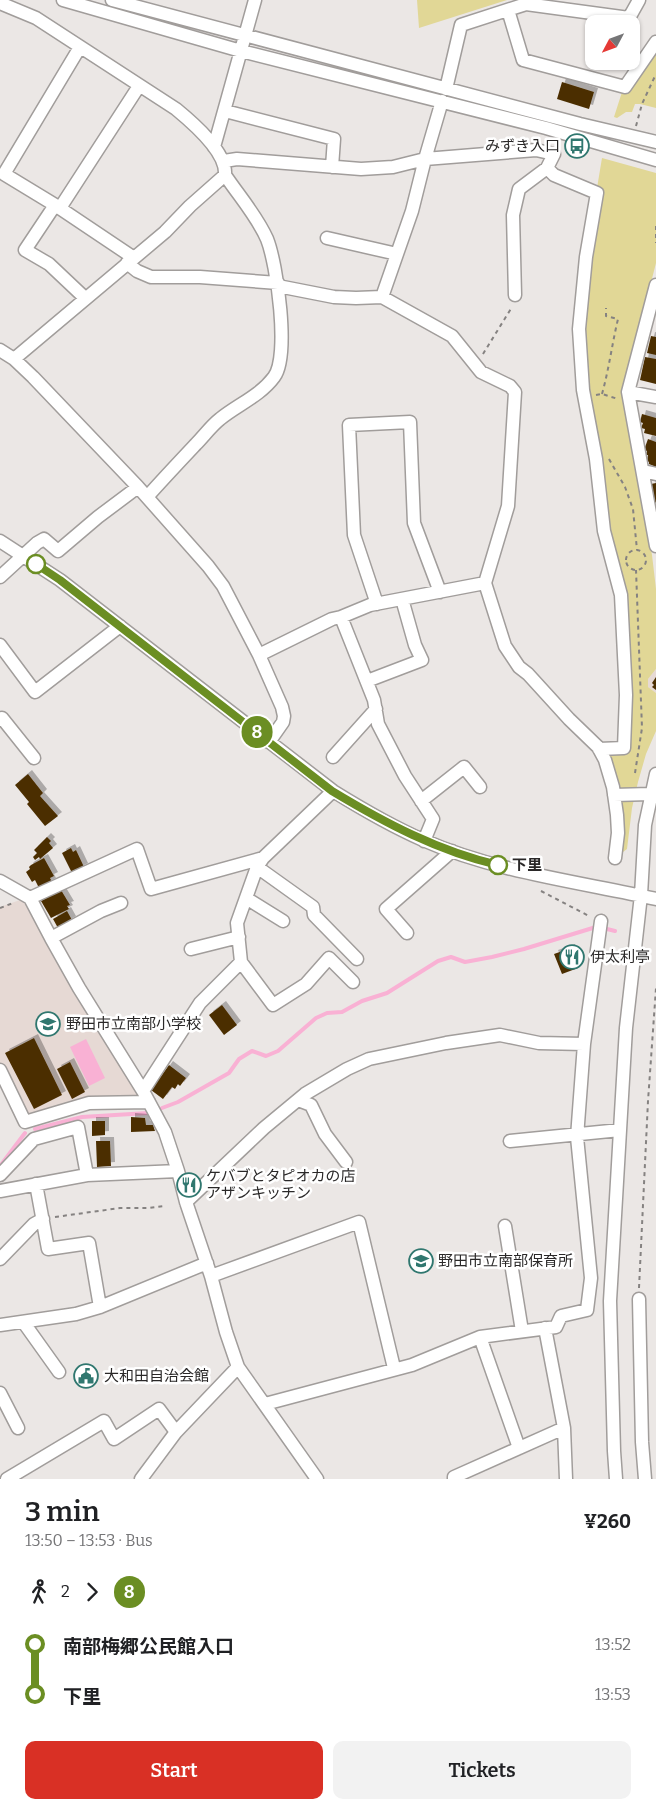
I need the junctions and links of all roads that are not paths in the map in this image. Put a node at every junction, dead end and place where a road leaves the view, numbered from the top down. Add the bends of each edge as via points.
1 (63, 0) edge
2 (112, 0) edge
3 (254, 0) edge
4 (639, 0) edge
5 (0, 3) edge
6 (547, 3) edge
7 (508, 10) junction
8 (246, 34) junction
9 (656, 42) edge
10 (80, 48) junction
11 (242, 51) junction
12 (139, 86) junction
13 (446, 88) junction
14 (442, 101) junction
15 (225, 111) junction
16 (656, 142) edge
17 (214, 147) junction
18 (425, 159) junction
19 (656, 160) edge
20 (224, 161) junction
21 (332, 167) junction
22 (547, 168) junction
23 (225, 175) junction
24 (57, 206) junction
25 (327, 238) dead end
26 (397, 254) junction
27 (130, 261) junction
28 (278, 284) junction
29 (656, 285) edge
30 (515, 295) road end
31 (382, 297) junction
32 (85, 298) junction
33 (651, 321) edge
34 (0, 350) edge
35 (14, 359) junction
36 (628, 392) junction
37 (656, 397) edge
38 (650, 473) edge
39 (138, 487) junction
40 (147, 497) junction
41 (0, 541) edge
42 (656, 546) edge
43 (24, 556) junction
44 (0, 577) edge
45 (485, 583) junction
46 (440, 592) junction
47 (402, 599) junction
48 (377, 604) junction
49 (341, 617) junction
50 (120, 626) junction
51 (0, 645) edge
52 (259, 655) junction
53 (367, 681) junction
54 (376, 709) junction
55 (0, 720) edge
56 (269, 742) junction
57 (599, 749) junction
58 (333, 757) dead end
59 (34, 758) dead end
60 (656, 774) edge
61 (480, 787) dead end
62 (332, 791) junction
63 (650, 794) junction
64 (614, 795) junction
65 (421, 801) junction
66 (424, 841) junction
67 (452, 851) junction
68 (615, 858) dead end
69 (260, 863) junction
70 (0, 882) edge
71 (641, 895) junction
72 (30, 898) junction
73 (246, 898) junction
74 (656, 899) edge
75 (121, 903) dead end
76 (283, 921) dead end
77 (601, 921) road end
78 (407, 933) dead end
79 (239, 937) junction
80 (51, 938) junction
81 (191, 949) dead end
82 (357, 958) dead end
83 (241, 962) junction
84 (352, 982) dead end
85 (584, 1044) junction
86 (0, 1070) edge
87 (146, 1096) junction
88 (298, 1100) junction
89 (25, 1122) junction
90 (620, 1130) junction
91 (577, 1134) junction
92 (34, 1139) junction
93 (510, 1141) dead end
94 (346, 1162) dead end
95 (178, 1171) junction
96 (0, 1175) edge
97 (87, 1175) junction
98 (36, 1184) junction
99 (0, 1191) edge
100 (186, 1202) junction
101 (43, 1219) junction
102 (505, 1226) dead end
103 (0, 1258) edge
104 (207, 1263) junction
105 (211, 1276) junction
106 (639, 1299) road end
107 (100, 1308) junction
108 (24, 1323) junction
109 (0, 1325) edge
110 (544, 1328) junction
111 (522, 1331) junction
112 (480, 1337) junction
113 (238, 1367) junction
114 (394, 1368) junction
115 (59, 1372) dead end
116 (0, 1393) edge
117 (265, 1404) junction
118 (18, 1428) dead end
119 (564, 1428) junction
120 (176, 1432) junction
121 (519, 1448) junction
122 (10, 1478) edge
123 (141, 1479) edge
124 (317, 1479) edge
125 (454, 1479) edge
126 (566, 1479) edge
127 (616, 1479) edge
128 (646, 1479) edge

1 - 11 street
2 - 8 street
3 - 8 street
4 - 6 street via 629,18
5 - 10 street via 36,18
6 - 7 street via 526,4
7 - 9 street via 523,60 625,87
7 - 13 street via 461,25
8 - 11 street
8 - 13 street
10 - 12 street
10 - 24 street via 4,174
11 - 14 street
11 - 15 street
12 - 17 street via 176,109
12 - 24 street
13 - 16 street
14 - 18 street
14 - 19 street
15 - 17 street
15 - 21 street via 334,139
17 - 20 street
18 - 21 street via 393,167
18 - 22 street via 536,150 554,154
18 - 26 street
20 - 21 street via 237,159
20 - 23 street
22 - 30 street via 519,189 513,215
22 - 57 street via 554,175 598,193 586,257 579,329 583,390 596,460 604,531 620,595 626,695 624,748
23 - 27 street
23 - 28 street via 266,238
24 - 27 street
24 - 32 street via 25,250 49,264
25 - 26 street
26 - 31 street
27 - 28 street via 137,271 151,277 200,277
27 - 32 street
28 - 31 street via 334,297
28 - 40 street via 281,344 280,363 275,376 258,393 219,420
29 - 33 street
31 - 45 street via 452,336 481,372 510,386 515,392 508,506
32 - 35 street
33 - 36 street
34 - 35 street
35 - 39 street
36 - 37 street
36 - 38 street
38 - 42 street
39 - 40 street
39 - 43 street via 58,551 44,539
40 - 52 street via 208,566 236,609
41 - 43 street
43 - 44 street
43 - 50 street
45 - 46 street
45 - 57 street via 505,646 519,667
46 - 47 street
46 - 48 street via 414,523 410,422 349,425 354,535
47 - 48 street
47 - 53 street via 422,660
48 - 49 street
49 - 52 street
49 - 53 street
50 - 51 street via 35,692
50 - 56 street
52 - 56 street via 284,716
53 - 54 street
54 - 58 street
54 - 65 street via 378,724
55 - 59 street via 2,718
56 - 62 street
57 - 64 street
60 - 63 street
61 - 65 street via 464,767
62 - 66 street
62 - 69 street
63 - 64 street
63 - 71 street via 643,841
64 - 68 street via 618,833
65 - 66 street via 434,819
66 - 67 street
67 - 71 street via 529,872
67 - 78 street via 386,909
69 - 72 street via 151,889 136,848
69 - 73 street
69 - 82 street via 313,907 314,915
70 - 72 street
71 - 74 street
71 - 90 street via 626,1028
72 - 80 street
73 - 76 street
73 - 79 street via 237,923
75 - 80 street
77 - 85 street
79 - 81 street
79 - 83 street
80 - 87 street
83 - 84 street via 273,1005 306,984 329,958
83 - 87 street via 200,1003
85 - 88 street via 539,1044 500,1035 436,1045 368,1059
85 - 91 street
86 - 89 street
87 - 89 street via 88,1103
87 - 95 street via 165,1132
88 - 94 street via 311,1105 325,1134
88 - 100 street
89 - 92 street
90 - 91 street
90 - 127 street via 610,1301
91 - 93 street
91 - 110 street via 591,1278 587,1310 561,1316 556,1327
92 - 96 street
92 - 97 street via 78,1127
95 - 97 street
95 - 100 street
97 - 98 street
98 - 99 street
98 - 101 street
100 - 104 street
101 - 103 street
101 - 107 street via 48,1249 89,1243
102 - 111 street
104 - 105 street
104 - 107 street
105 - 113 street
105 - 114 street via 359,1222
106 - 128 street via 642,1442
107 - 108 street
108 - 109 street
108 - 115 street
110 - 111 street
110 - 119 street
111 - 112 street
112 - 114 street
112 - 121 street
113 - 117 street
113 - 120 street
114 - 117 street
116 - 118 street
117 - 124 street
119 - 121 street
119 - 126 street
120 - 122 street via 159,1409 114,1439 104,1421
120 - 123 street
121 - 125 street

